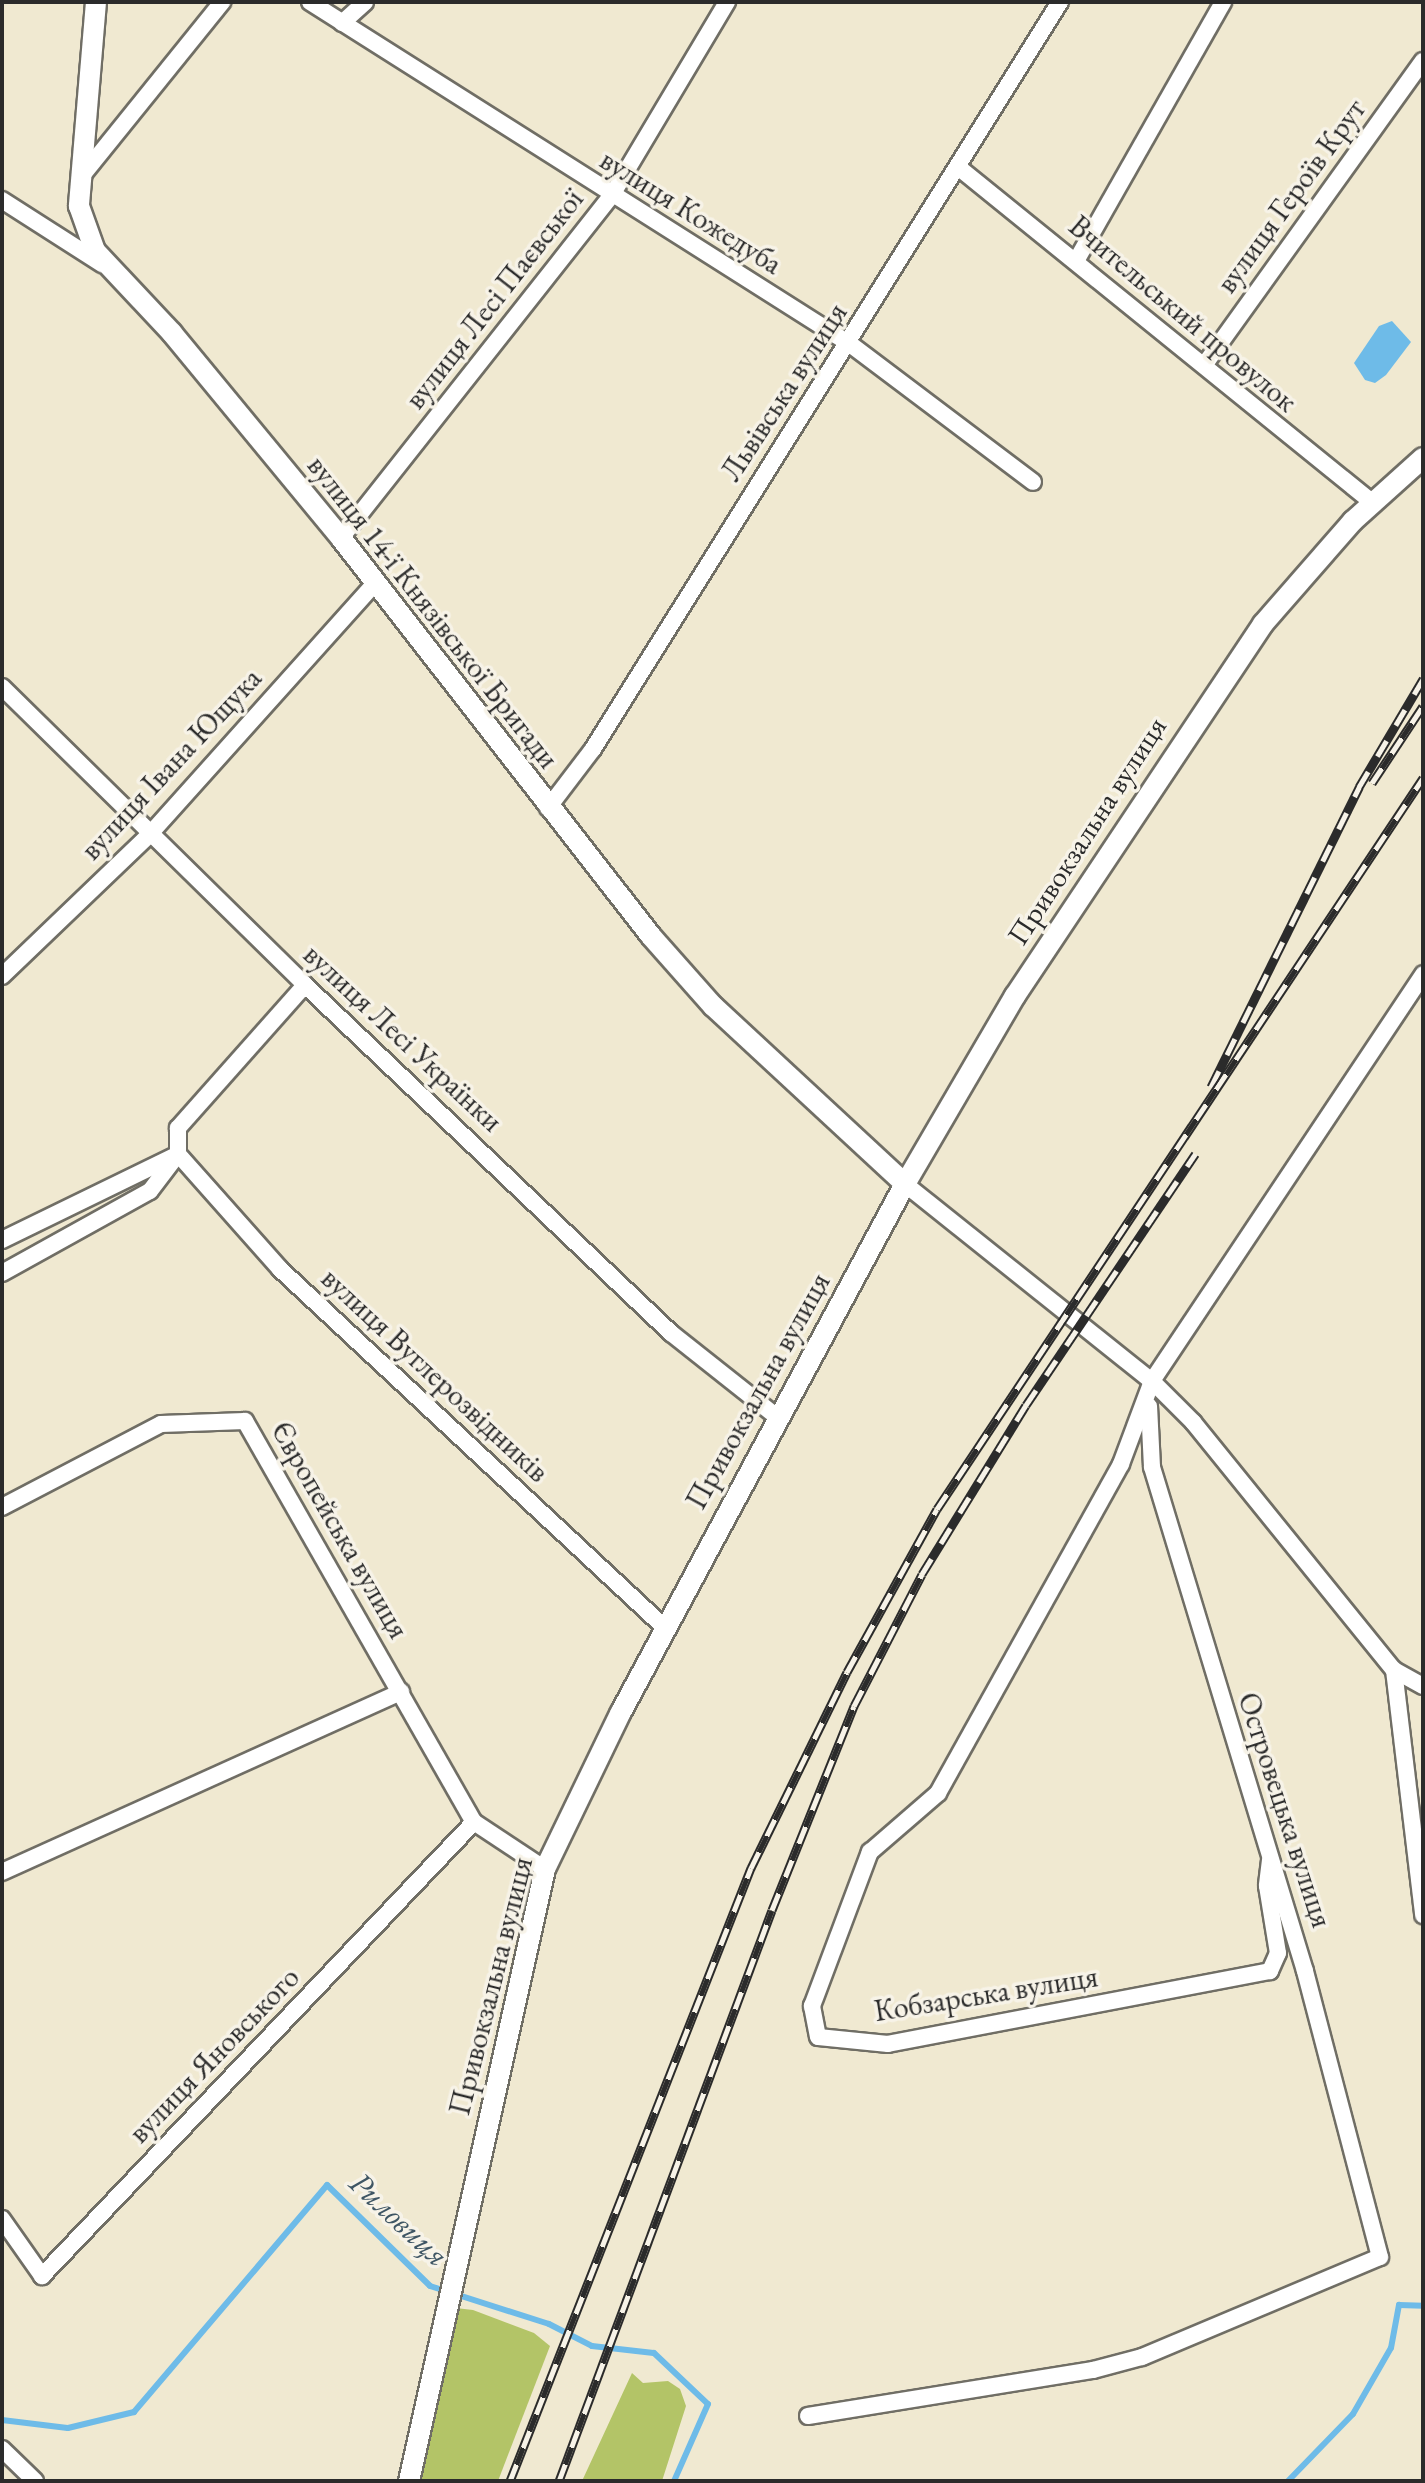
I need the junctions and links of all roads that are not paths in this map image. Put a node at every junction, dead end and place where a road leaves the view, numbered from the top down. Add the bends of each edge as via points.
1 (96, 2) edge
2 (222, 2) edge
3 (310, 2) edge
4 (365, 2) edge
5 (727, 2) edge
6 (1060, 2) edge
7 (1223, 2) edge
8 (342, 23) junction
9 (1423, 61) edge
10 (958, 167) junction
11 (81, 177) junction
12 (612, 195) junction
13 (2, 200) edge
14 (79, 206) junction
15 (28, 215) junction
16 (1076, 261) junction
17 (120, 278) junction
18 (850, 344) junction
19 (1205, 364) junction
20 (1423, 458) edge
21 (1033, 482) dead end
22 (1373, 503) junction
23 (341, 538) junction
24 (375, 583) junction
25 (2, 687) edge
26 (548, 808) junction
27 (150, 834) junction
28 (4, 969) edge
29 (1423, 974) edge
30 (305, 985) junction
31 (178, 1154) junction
32 (905, 1184) junction
33 (2, 1240) edge
34 (2, 1273) edge
35 (1152, 1381) junction
36 (777, 1417) junction
37 (2, 1507) edge
38 (664, 1627) junction
39 (1394, 1670) junction
40 (1423, 1686) edge
41 (401, 1692) junction
42 (474, 1822) junction
43 (1270, 1860) junction
44 (545, 1869) junction
45 (2, 1872) edge
46 (1423, 1915) edge
47 (2, 2219) edge
48 (808, 2416) dead end
49 (2, 2449) edge
50 (35, 2481) edge
51 (409, 2481) edge

1 - 11 street, вулиця 14-ї Князівської Бригади
2 - 11 street
3 - 8 street, вулиця Кожедуба
4 - 8 street
5 - 12 street, вулиця Лесі Паєвської
6 - 10 street, Львівська вулиця
7 - 16 street
8 - 12 street, вулиця Кожедуба
9 - 19 street, вулиця Героїв Крут
10 - 16 street, Вчительський провулок
10 - 18 street, Львівська вулиця
11 - 14 street, вулиця 14-ї Князівської Бригади
12 - 18 street, вулиця Кожедуба
12 - 23 street, вулиця Лесі Паєвської
13 - 15 street
14 - 15 street via 56,225
14 - 17 street, вулиця 14-ї Князівської Бригади via 95,251
15 - 17 street
16 - 19 street, Вчительський провулок
17 - 23 street, вулиця 14-ї Князівської Бригади
18 - 21 street, вулиця Кожедуба
18 - 26 street, Львівська вулиця via 593,749
19 - 22 street, Вчительський провулок via 1282,434
20 - 22 street, Привокзальна вулиця
22 - 32 street, Привокзальна вулиця via 1263,624 1169,760 1015,996
23 - 24 street, вулиця 14-ї Князівської Бригади
24 - 26 street, вулиця 14-ї Князівської Бригади
24 - 27 street, вулиця Івана Ющука
25 - 27 street, вулиця Лесі Українки
26 - 32 street, вулиця 14-ї Князівської Бригади via 713,1006
27 - 28 street, вулиця Івана Ющука
27 - 30 street, вулиця Лесі Українки
29 - 35 street
30 - 31 street via 178,1128
30 - 36 street, вулиця Лесі Українки via 671,1333
31 - 33 street
31 - 34 street via 150,1191
31 - 38 street, вулиця Вуглерозвідників via 280,1269
32 - 35 street
32 - 36 street, Привокзальна вулиця
35 - 39 street via 1193,1422
35 - 43 street, Островецька вулиця via 1146,1423 1152,1467
35 - 43 street, Кобзарська вулиця via 1121,1464 938,1793 870,1852 812,2006 818,2037 888,2044 1270,1971 1278,1953 1267,1886
36 - 38 street, Привокзальна вулиця
37 - 41 street, Європейська вулиця via 161,1424 245,1421
38 - 44 street, Привокзальна вулиця
39 - 40 street
39 - 46 street
41 - 42 street, Європейська вулиця
41 - 45 street
42 - 44 street, Європейська вулиця
42 - 47 street, вулиця Яновського via 42,2276
43 - 48 street, Островецька вулиця via 1305,1971 1380,2257 1142,2357 1093,2370
44 - 51 street, Привокзальна вулиця
49 - 50 street

